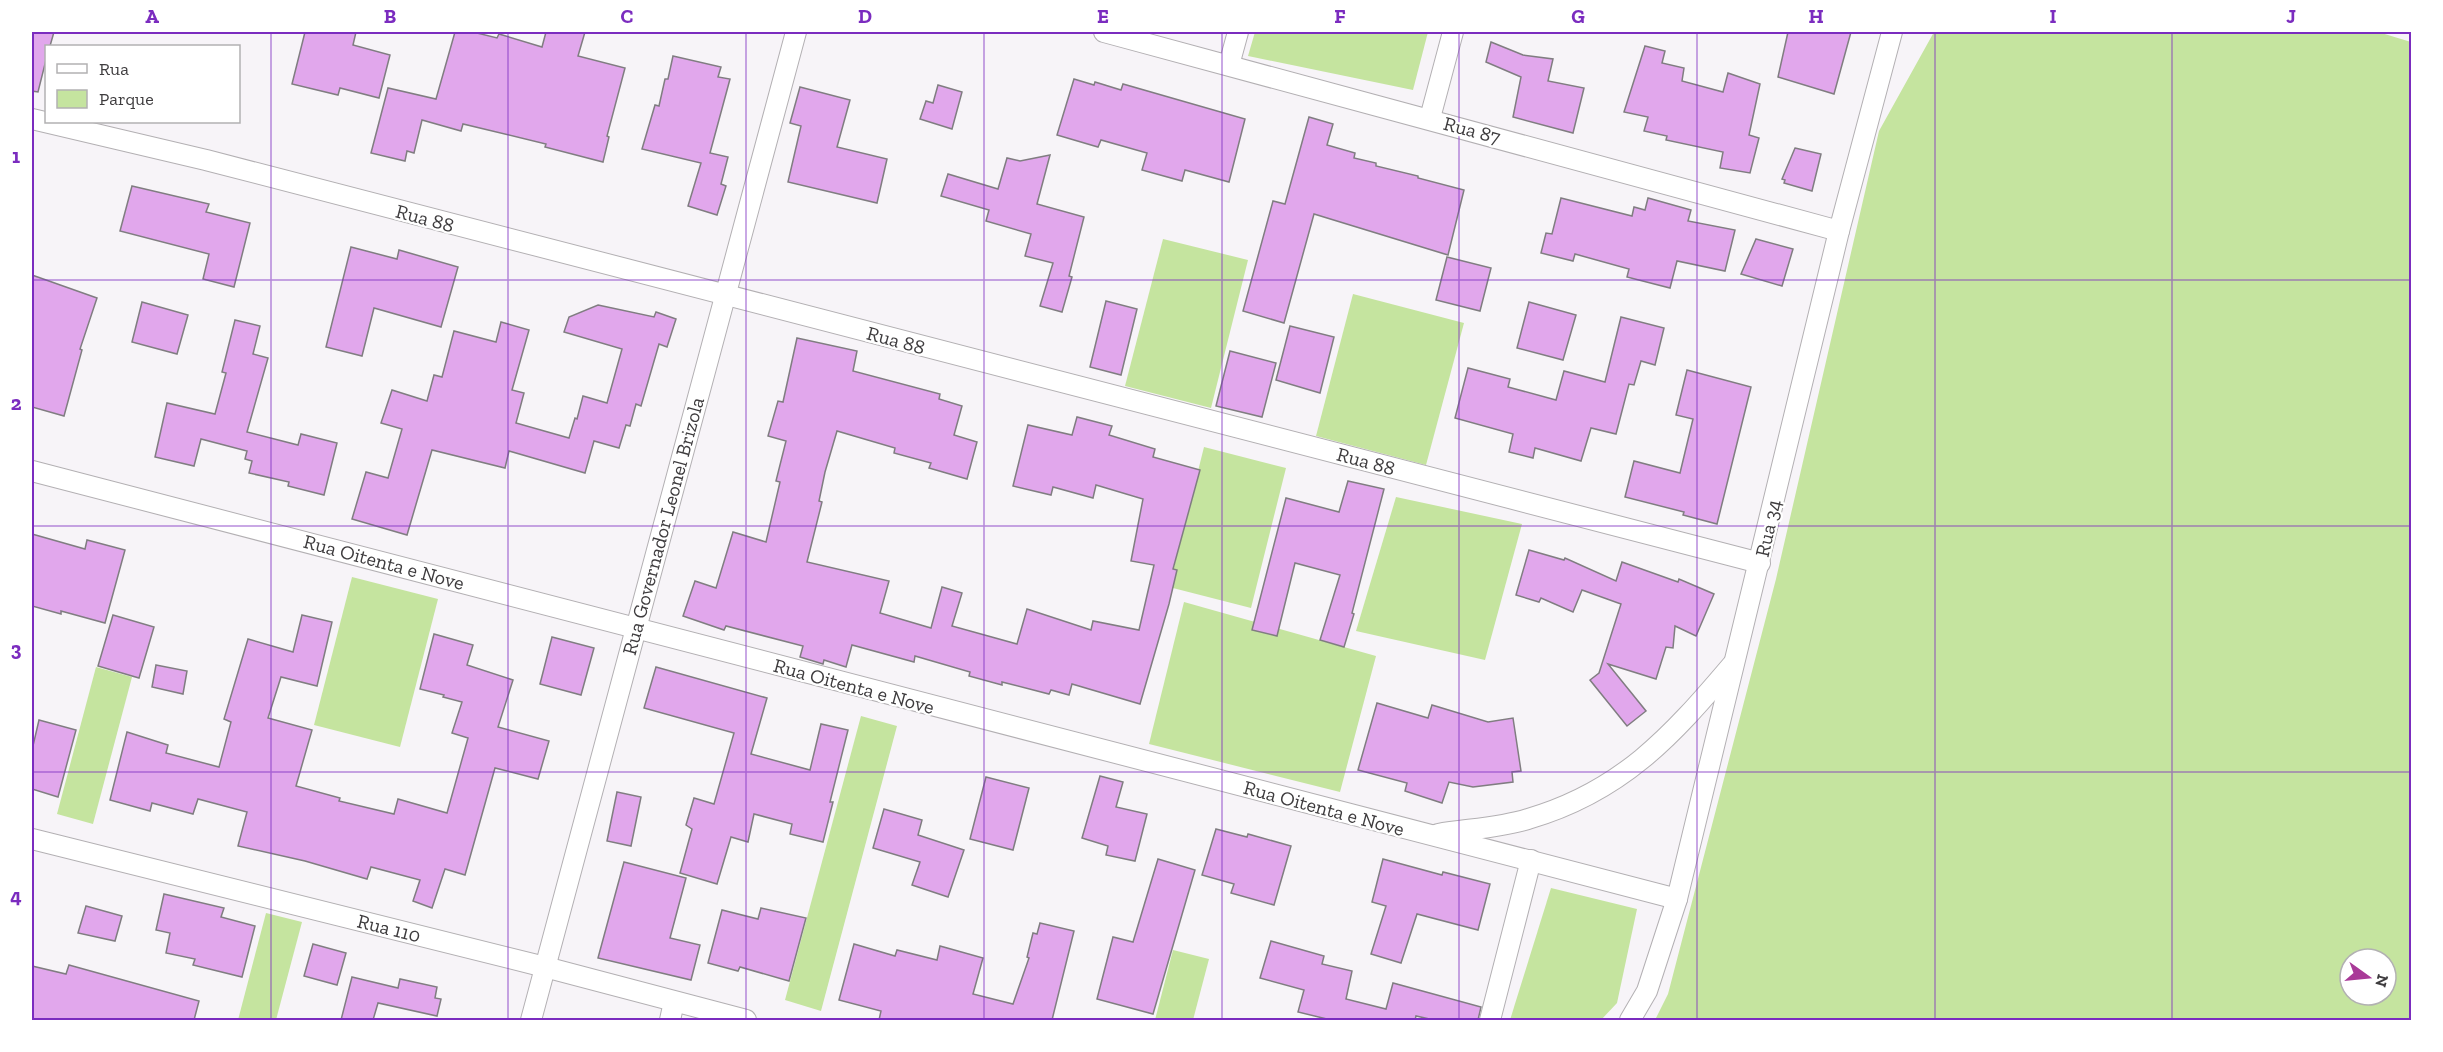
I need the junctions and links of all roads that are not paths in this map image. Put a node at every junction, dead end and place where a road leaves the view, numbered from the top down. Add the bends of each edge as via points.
1 (795, 32) edge
2 (1104, 32) edge
3 (1238, 32) edge
4 (1453, 32) edge
5 (1892, 32) edge
6 (1229, 65) junction
7 (1430, 118) junction
8 (49, 123) edge
9 (1839, 231) junction
10 (725, 296) junction
11 (32, 471) edge
12 (1760, 563) junction
13 (635, 629) junction
14 (1735, 661) junction
15 (1429, 835) junction
16 (32, 838) edge
17 (1531, 860) junction
18 (1677, 899) junction
19 (545, 967) junction
20 (672, 1011) edge
21 (531, 1020) edge
22 (746, 1020) edge
23 (1490, 1020) edge
24 (1630, 1020) edge

1 - 10 street, Rua Governador Leonel Brizola
2 - 6 street, Rua 87
3 - 6 street
4 - 7 street
5 - 9 street, Rua 34
6 - 7 street, Rua 87
7 - 9 street, Rua 87
8 - 10 street, Rua 88 via 206,160
9 - 12 street, Rua 34
10 - 12 street, Rua 88
10 - 13 street, Rua Governador Leonel Brizola
11 - 13 street, Rua Oitenta e Nove
12 - 14 street, Rua 34
13 - 15 street, Rua Oitenta e Nove
13 - 19 street, Rua Governador Leonel Brizola
14 - 15 street via 1661,744 1628,771 1579,801 1527,820
14 - 18 street, Rua 34
15 - 17 street, Rua Oitenta e Nove
16 - 19 street, Rua 110
17 - 18 street, Rua Oitenta e Nove
17 - 23 street
18 - 24 street, Rua 34 via 1647,991
19 - 20 street, Rua 110
19 - 21 street, Rua Governador Leonel Brizola
20 - 22 street, Rua 110

